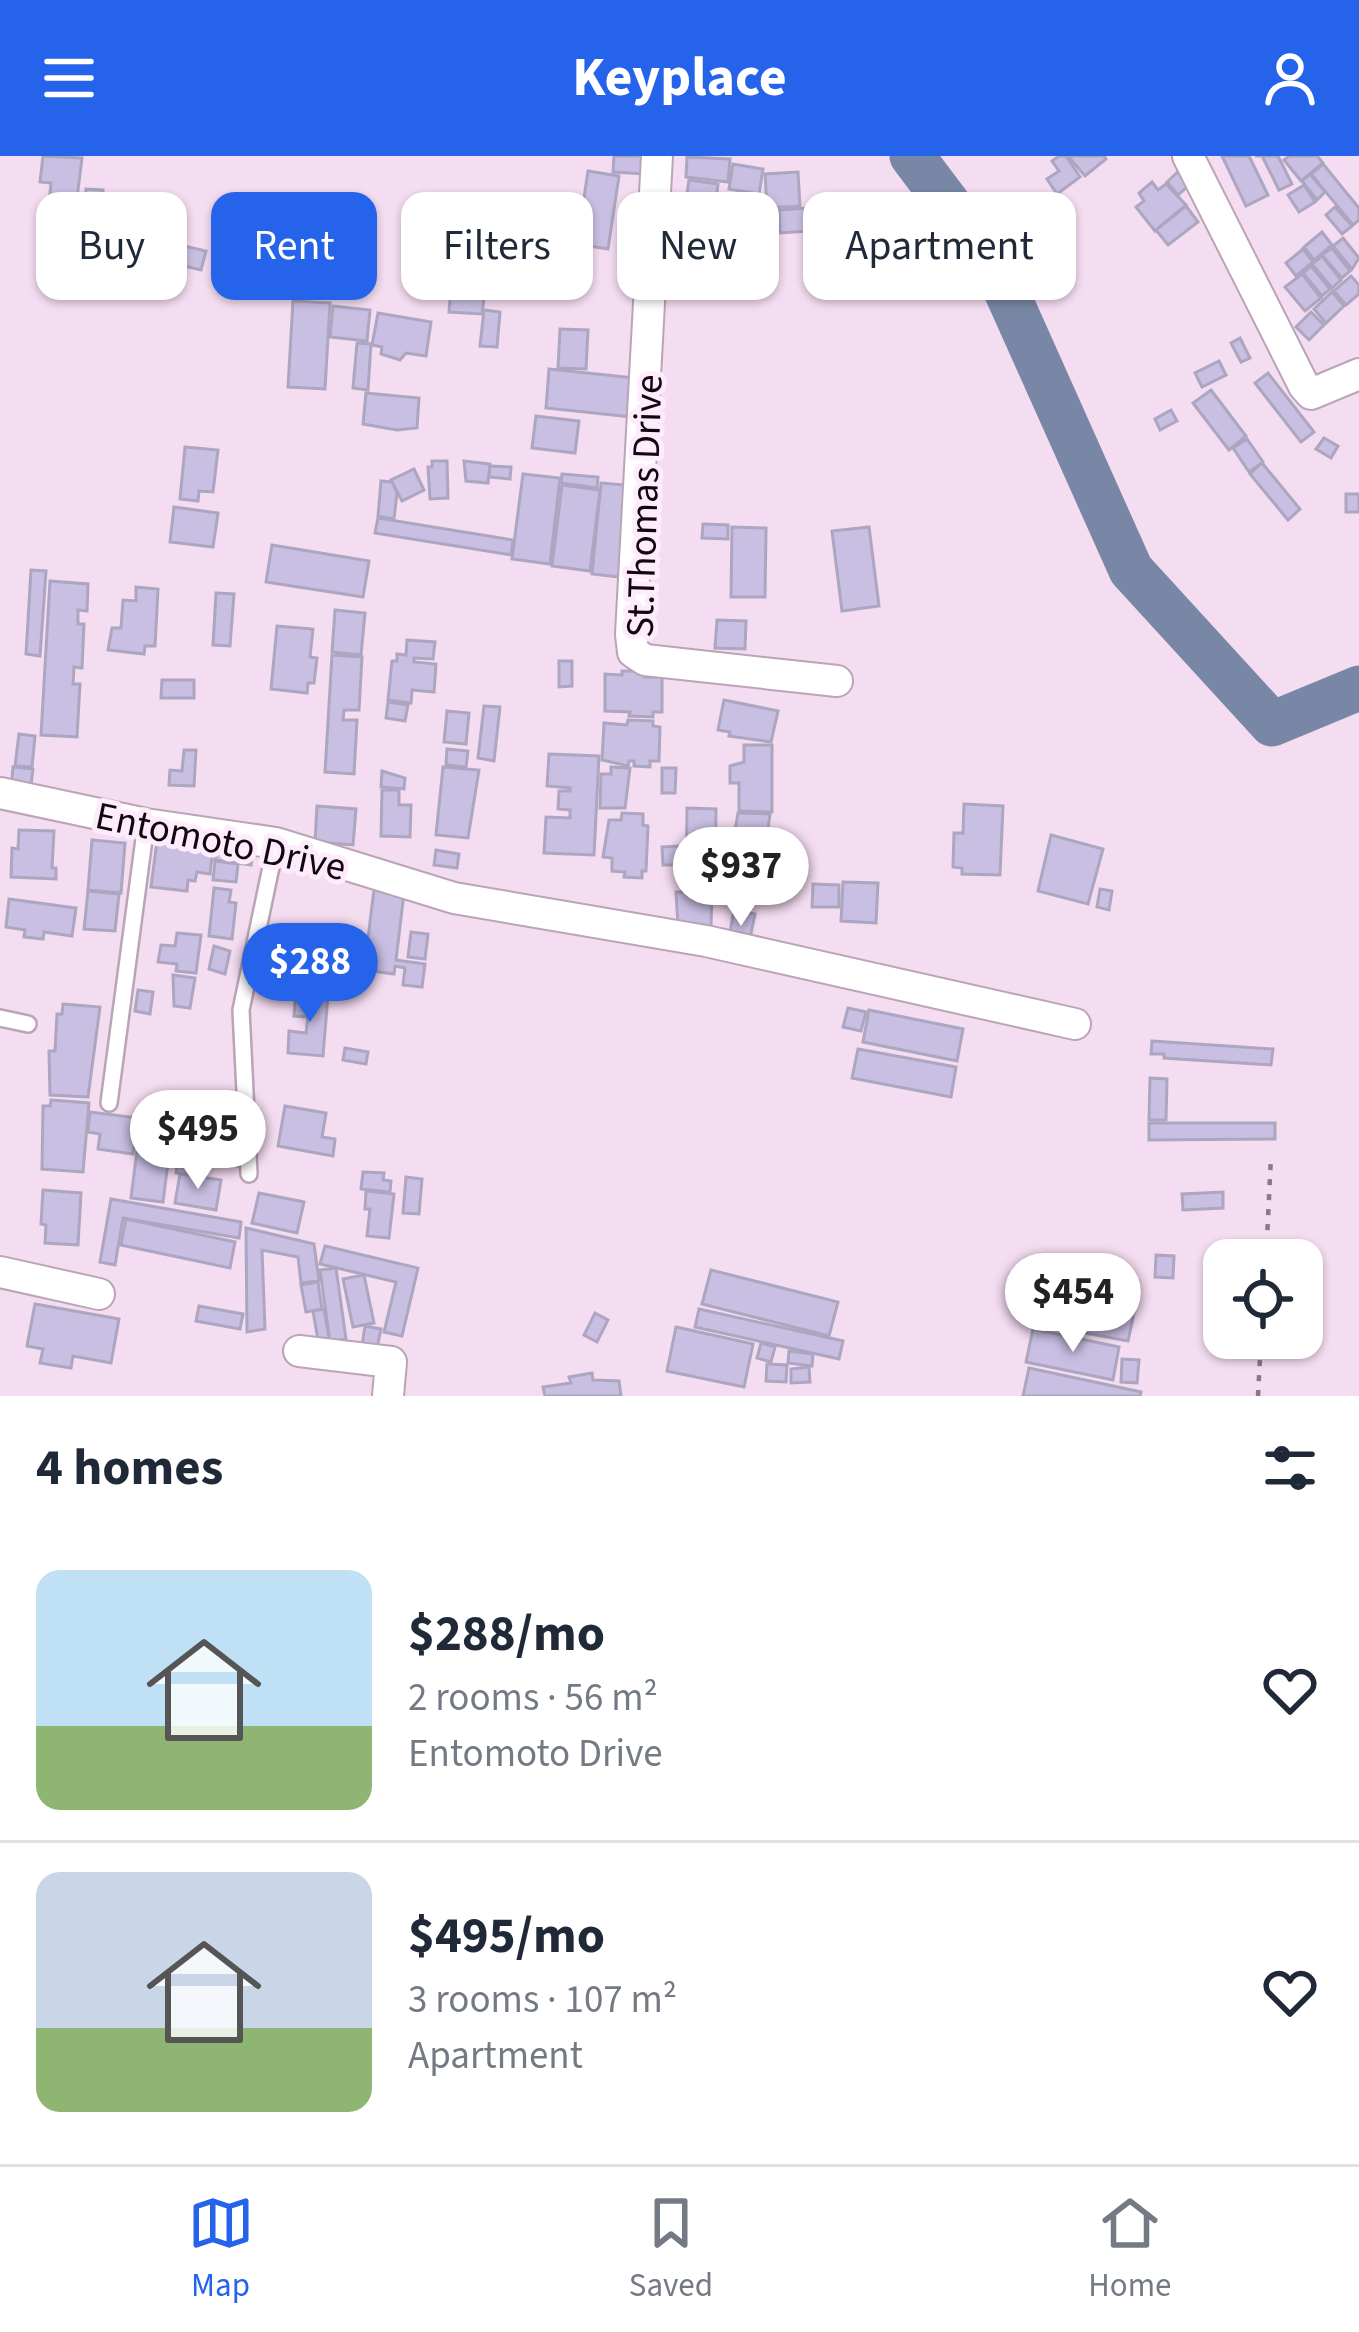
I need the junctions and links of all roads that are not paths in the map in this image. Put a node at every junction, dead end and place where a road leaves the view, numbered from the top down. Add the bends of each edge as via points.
1 (657, 156) edge
2 (1188, 156) edge
3 (1359, 374) edge
4 (837, 681) dead end
5 (0, 793) edge
6 (146, 824) junction
7 (276, 843) junction
8 (0, 1018) edge
9 (28, 1024) dead end
10 (1075, 1024) dead end
11 (110, 1103) dead end
12 (249, 1174) dead end
13 (0, 1272) edge
14 (99, 1294) dead end
15 (299, 1351) dead end
16 (388, 1396) edge

1 - 4 street, St.Thomas Drive via 633,652 645,660
2 - 3 street via 1304,386 1321,392
5 - 6 street, Entomoto Drive
6 - 7 street, Entomoto Drive
6 - 11 lane
7 - 10 street, Entomoto Drive via 454,898 706,941
7 - 12 lane via 241,1010
8 - 9 lane
13 - 14 street
15 - 16 street via 391,1362

